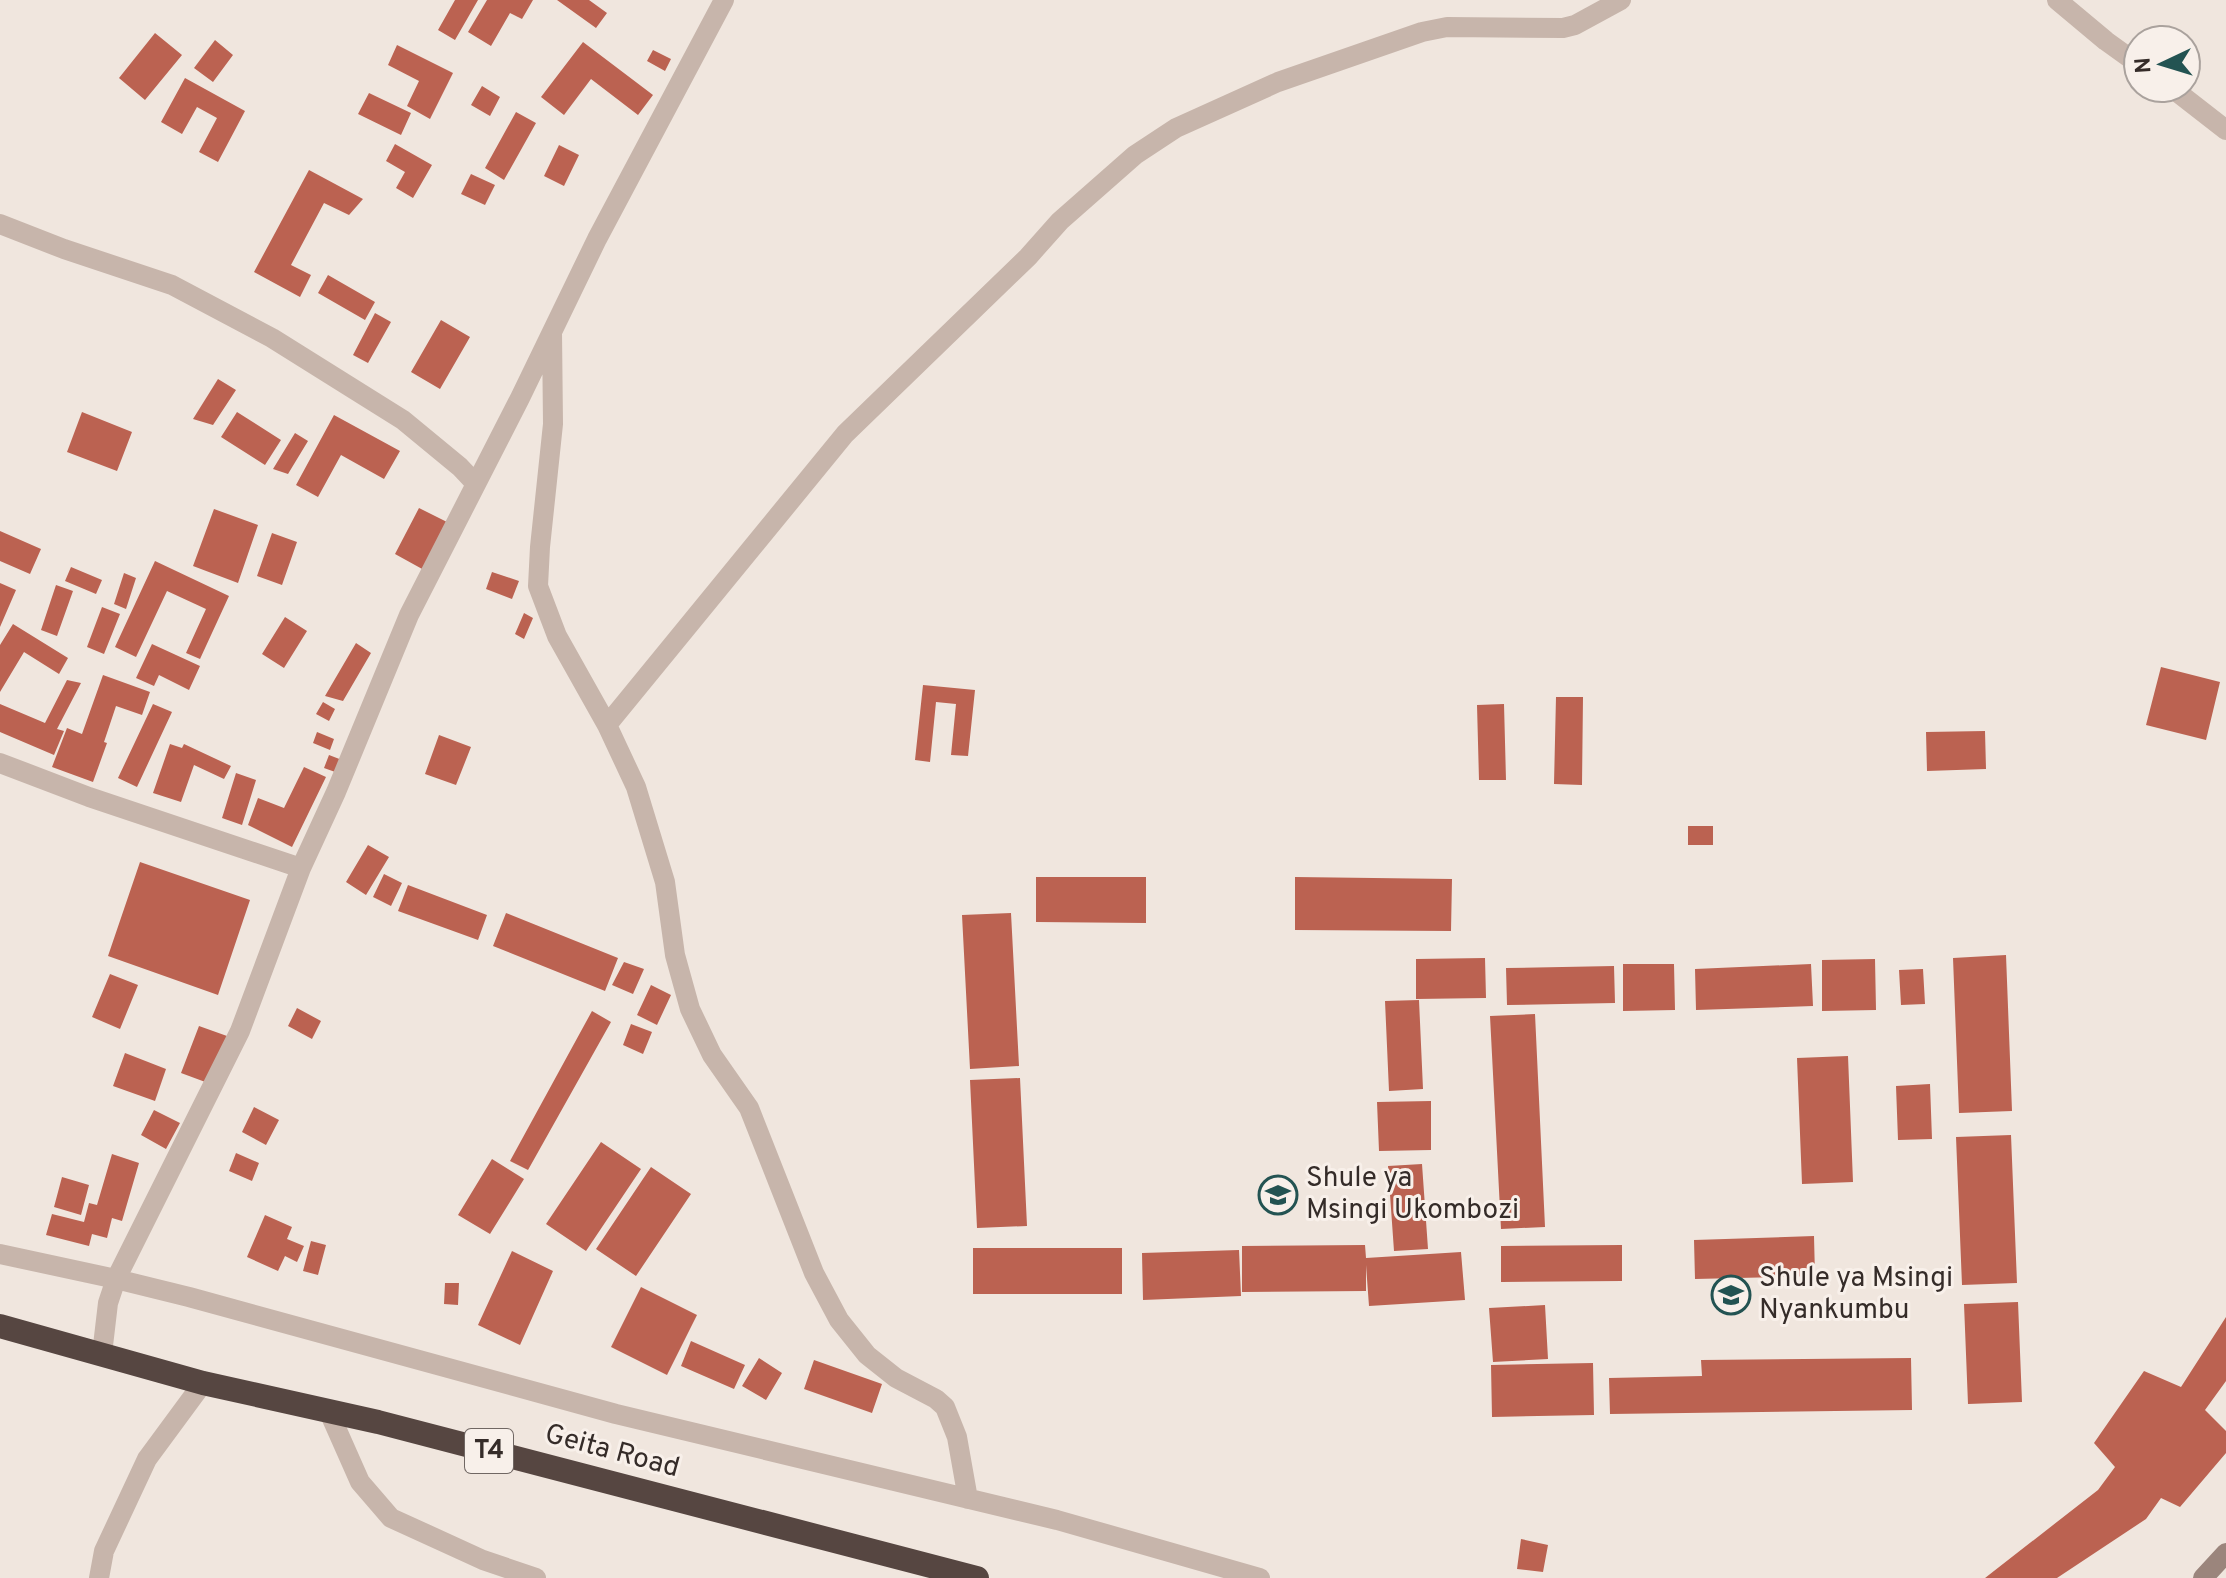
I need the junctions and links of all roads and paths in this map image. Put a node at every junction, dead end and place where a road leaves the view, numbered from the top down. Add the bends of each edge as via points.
1 (724, 0) edge
2 (1621, 0) edge
3 (2057, 0) edge
4 (2122, 52) edge
5 (2193, 104) edge
6 (2226, 130) edge
7 (0, 224) edge
8 (552, 329) junction
9 (476, 484) junction
10 (607, 725) junction
11 (0, 763) edge
12 (301, 868) junction
13 (0, 1254) edge
14 (116, 1279) junction
15 (0, 1326) edge
16 (102, 1354) junction
17 (203, 1383) junction
18 (329, 1412) junction
19 (968, 1499) junction
20 (2226, 1553) edge
21 (99, 1578) edge
22 (536, 1578) edge
23 (977, 1578) edge
24 (1260, 1578) edge
25 (2203, 1578) edge

1 - 8 street
2 - 10 street via 1563,28 1447,27 1422,32 1278,82 1176,128 1135,155 1060,221 845,434
3 - 4 street
5 - 6 street
7 - 9 street via 172,285 272,338 403,420
8 - 9 street
8 - 10 street via 553,424 538,586 557,636
9 - 12 street via 409,615
10 - 19 street via 650,825 690,1009 712,1055 749,1108 814,1273 839,1320 867,1355 945,1407 957,1437
11 - 12 street
12 - 14 street via 240,1031
13 - 14 street
14 - 16 street
14 - 19 street via 616,1414
15 - 16 highway, Geita Road / T4
16 - 17 highway, Geita Road / T4
17 - 18 highway, Geita Road / T4
17 - 21 street via 147,1459 104,1551
18 - 22 street via 360,1482 391,1518
18 - 23 highway, Geita Road / T4
19 - 24 street
20 - 25 main road

